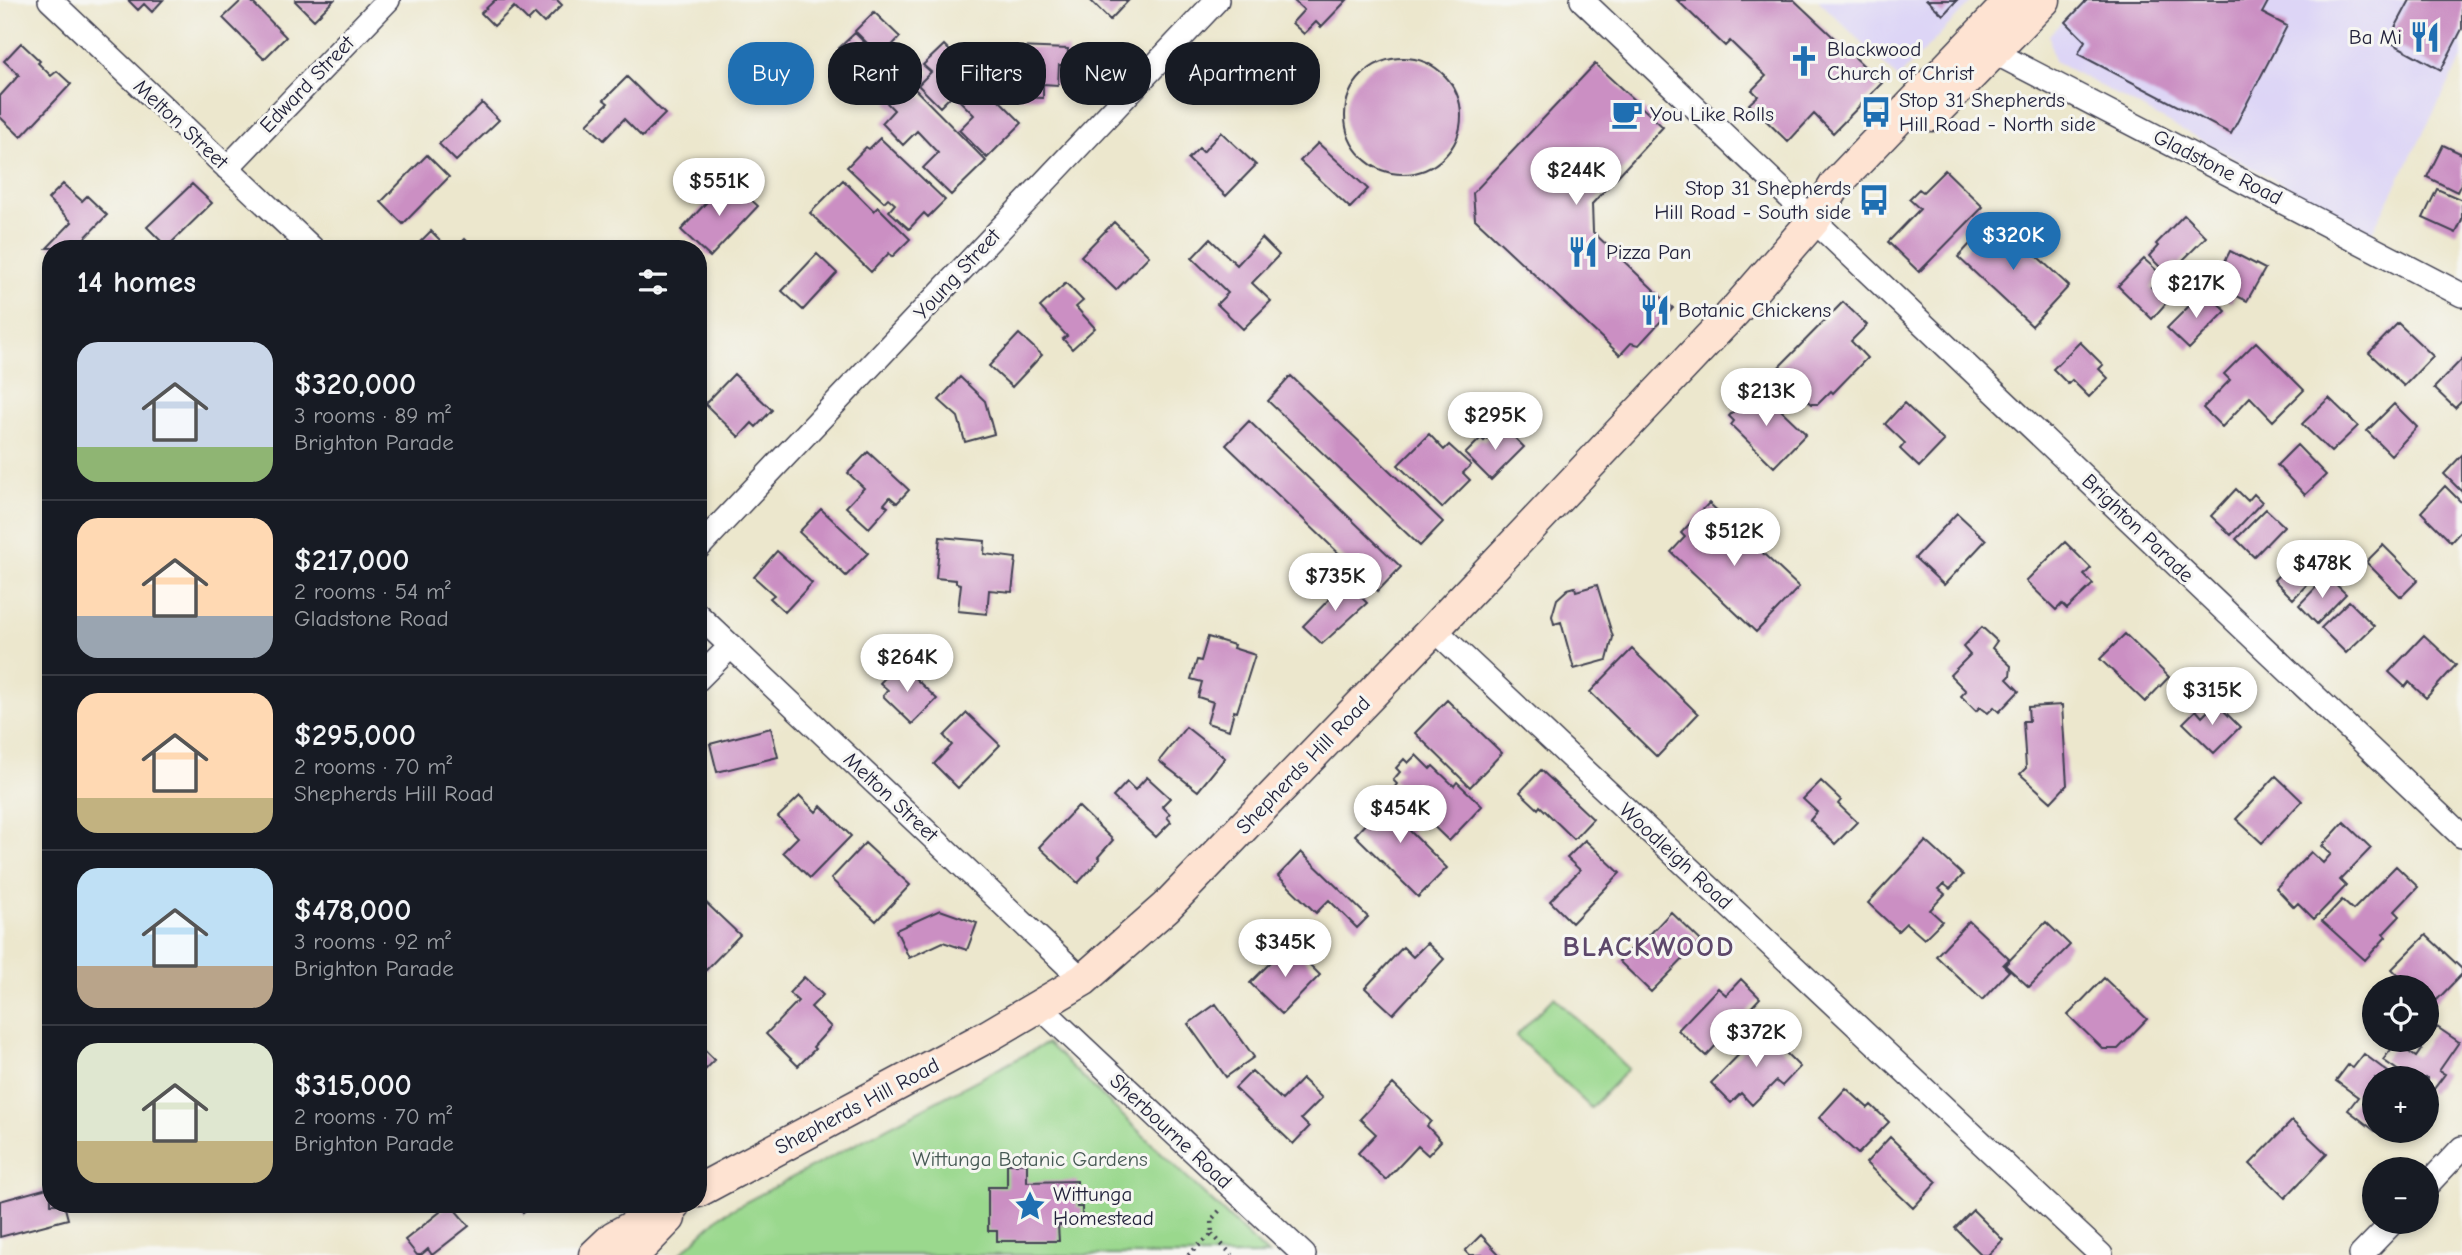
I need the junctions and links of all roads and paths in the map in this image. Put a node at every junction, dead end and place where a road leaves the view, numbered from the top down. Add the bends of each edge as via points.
1 (50, 0) edge
2 (388, 0) edge
3 (1217, 0) edge
4 (1581, 0) edge
5 (2012, 0) edge
6 (2043, 0) edge
7 (1983, 46) junction
8 (227, 168) junction
9 (1814, 220) junction
10 (304, 240) edge
11 (2462, 295) edge
12 (707, 538) edge
13 (707, 623) edge
14 (1434, 629) junction
15 (731, 646) junction
16 (707, 670) edge
17 (2462, 836) edge
18 (1083, 980) junction
19 (1039, 1006) junction
20 (2462, 1148) edge
21 (2439, 1172) edge
22 (707, 1186) edge
23 (1237, 1192) junction
24 (662, 1213) edge
25 (668, 1213) edge
26 (1212, 1234) junction
27 (2381, 1234) edge
28 (614, 1249) edge
29 (587, 1255) edge
30 (1188, 1255) edge
31 (1232, 1255) edge
32 (1304, 1255) edge
33 (2101, 1255) edge
34 (2361, 1255) edge

1 - 8 street, Melton Street
2 - 8 street, Edward Street
3 - 12 street, Young Street
4 - 9 street, Brighton Parade
5 - 7 main road, Shepherds Hill Road
6 - 7 main road, Shepherds Hill Road
7 - 9 main road, Shepherds Hill Road via 1836,184
7 - 11 street, Gladstone Road
8 - 10 street, Melton Street
9 - 14 main road, Shepherds Hill Road via 1734,312
9 - 17 street, Brighton Parade
13 - 15 street, Melton Street
14 - 18 main road, Shepherds Hill Road via 1166,907
14 - 33 street, Woodleigh Road
15 - 16 street
15 - 18 street, Melton Street
18 - 19 main road, Shepherds Hill Road
19 - 22 main road, Shepherds Hill Road
19 - 23 street, Sherbourne Road
20 - 21 street
23 - 26 path via 1211,1220
23 - 32 street, Sherbourne Road
24 - 28 main road
25 - 28 main road
26 - 30 path
26 - 31 path
27 - 34 street
28 - 29 street

